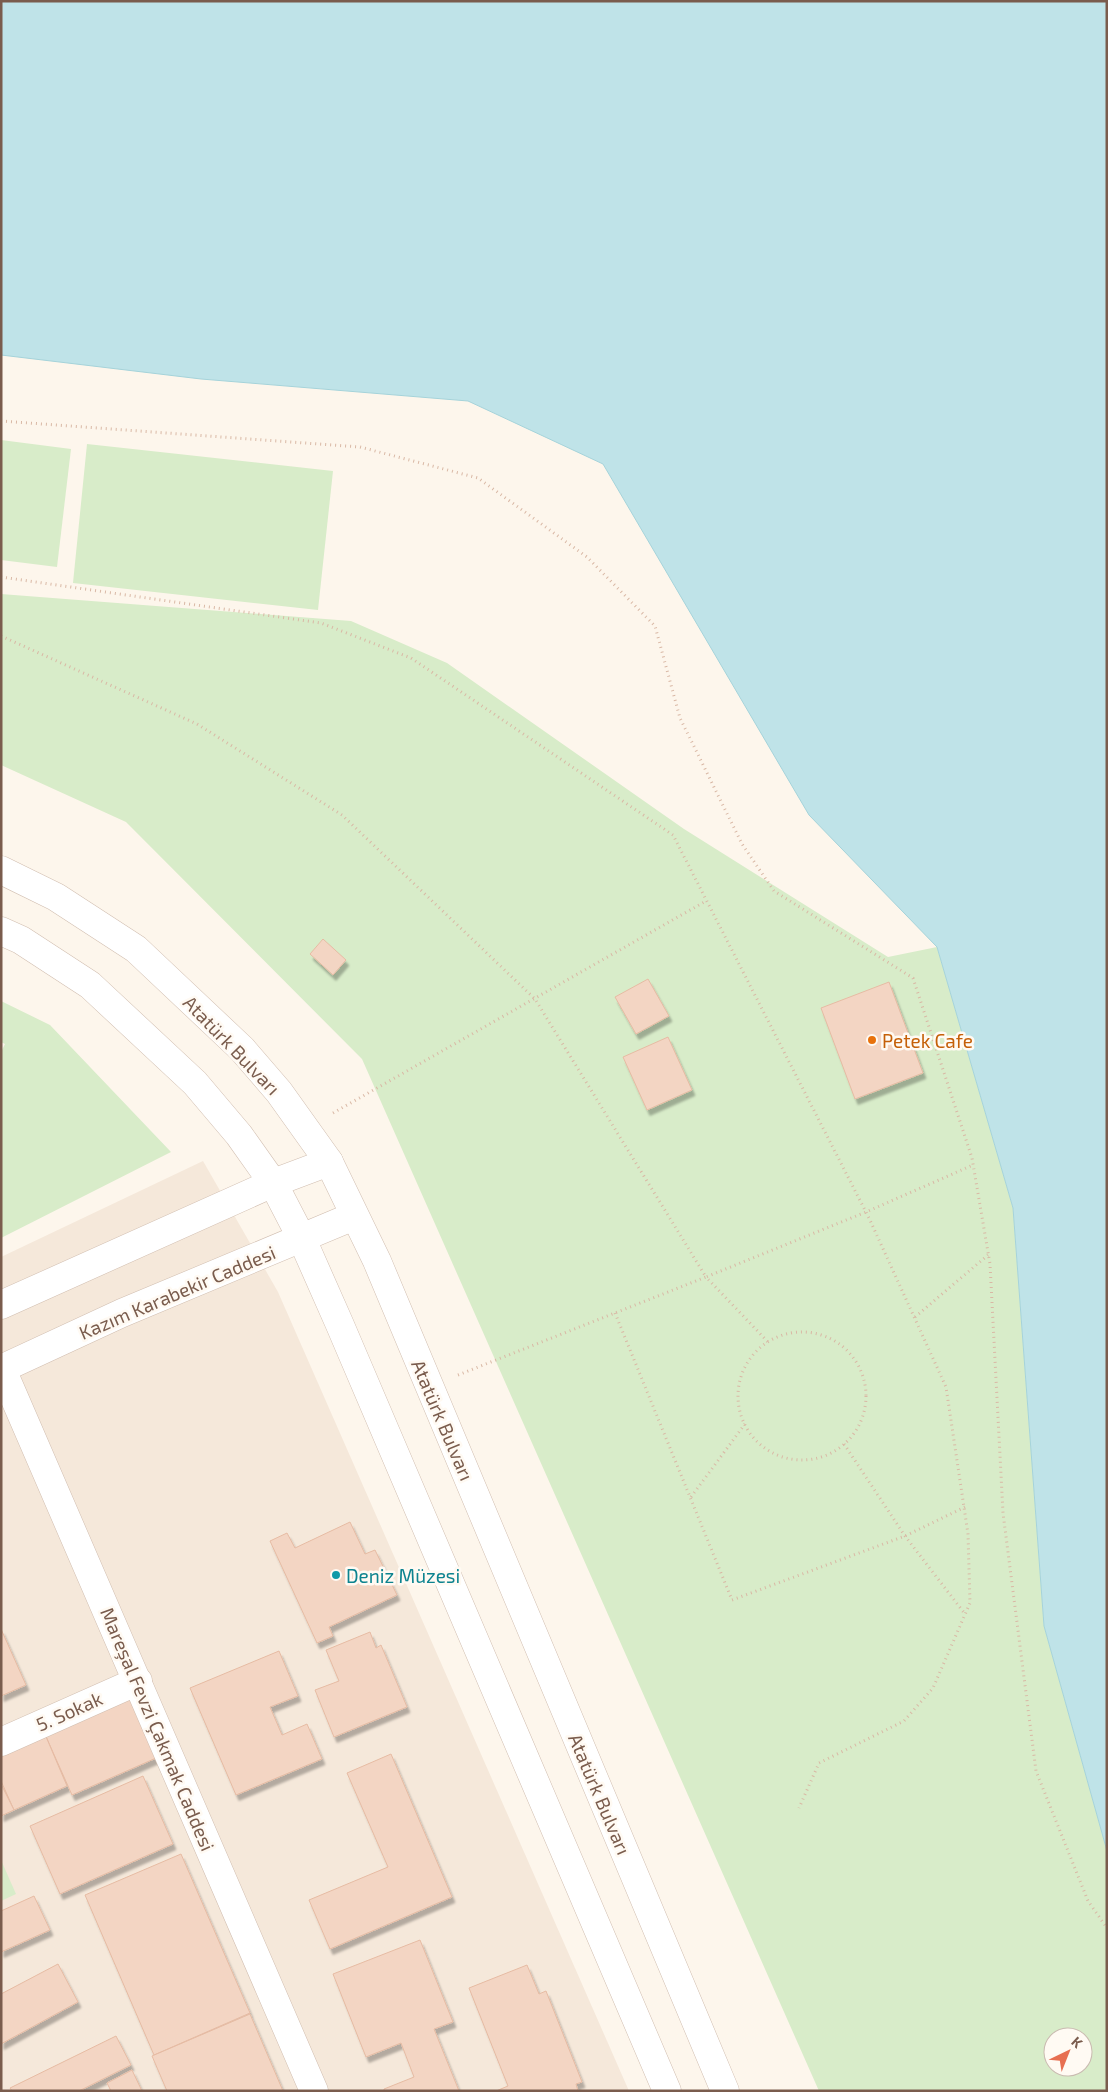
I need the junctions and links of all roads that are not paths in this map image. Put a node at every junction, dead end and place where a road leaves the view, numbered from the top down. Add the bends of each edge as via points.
1 (1, 870) edge
2 (1, 931) edge
3 (328, 1162) junction
4 (273, 1183) junction
5 (354, 1216) junction
6 (302, 1239) junction
7 (1, 1305) edge
8 (1, 1368) edge
9 (138, 1681) junction
10 (1, 1742) edge
11 (314, 2091) edge
12 (667, 2091) edge
13 (725, 2091) edge

1 - 3 street, Atatürk Bulvarı via 56,897 136,949 242,1049 279,1092
2 - 4 street via 21,940 90,985 195,1083 239,1135
3 - 4 street
3 - 5 street, Atatürk Bulvarı
4 - 6 street
4 - 7 street
5 - 6 street, Kazım Karabekir Caddesi
5 - 13 street, Atatürk Bulvarı via 377,1262
6 - 8 street, Kazım Karabekir Caddesi via 122,1313
6 - 12 street
8 - 9 street, Mareşal Fevzi Çakmak Caddesi
9 - 10 street, 5. Sokak
9 - 11 street, Mareşal Fevzi Çakmak Caddesi

